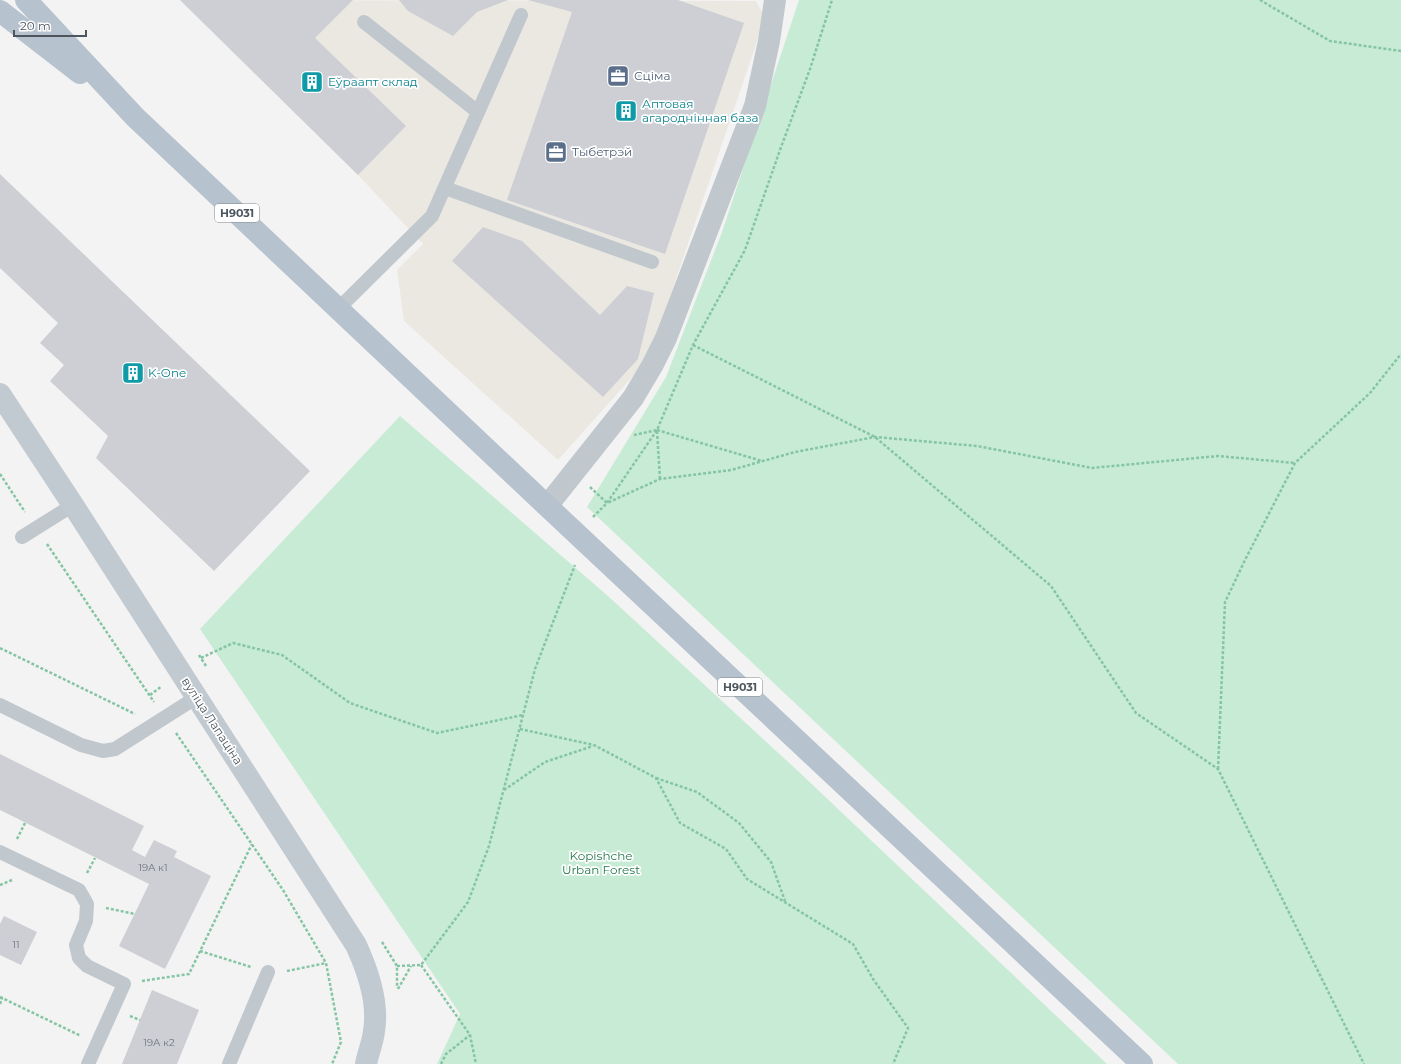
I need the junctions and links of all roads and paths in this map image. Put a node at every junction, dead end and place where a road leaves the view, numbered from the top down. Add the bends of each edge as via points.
1 (26, 0) edge
2 (775, 0) edge
3 (832, 0) edge
4 (1260, 0) edge
5 (0, 11) edge
6 (521, 15) dead end
7 (364, 22) dead end
8 (1401, 51) edge
9 (478, 112) junction
10 (136, 117) junction
11 (445, 188) junction
12 (652, 262) dead end
13 (338, 309) junction
14 (693, 346) junction
15 (1401, 354) edge
16 (0, 394) edge
17 (657, 430) junction
18 (875, 437) junction
19 (599, 442) junction
20 (762, 461) junction
21 (1295, 462) junction
22 (575, 472) junction
23 (0, 474) edge
24 (660, 479) junction
25 (607, 503) junction
26 (73, 505) junction
27 (547, 506) junction
28 (36, 529) junction
29 (22, 537) dead end
30 (584, 541) junction
31 (0, 648) edge
32 (201, 658) dead end
33 (168, 682) dead end
34 (197, 696) junction
35 (0, 705) edge
36 (523, 715) junction
37 (139, 716) dead end
38 (173, 729) dead end
39 (520, 729) junction
40 (594, 746) junction
41 (1218, 770) junction
42 (656, 778) junction
43 (504, 790) junction
44 (252, 844) junction
45 (0, 852) edge
46 (785, 901) junction
47 (87, 904) junction
48 (135, 914) dead end
49 (421, 965) junction
50 (397, 966) dead end
51 (412, 966) junction
52 (268, 972) dead end
53 (124, 984) junction
54 (397, 990) dead end
55 (1, 998) edge
56 (0, 1004) edge
57 (470, 1035) junction
58 (97, 1044) junction
59 (88, 1064) edge
60 (229, 1064) edge
61 (332, 1064) edge
62 (366, 1064) edge
63 (441, 1064) edge
64 (476, 1064) edge
65 (893, 1064) edge
66 (1142, 1064) edge
67 (1364, 1064) edge

1 - 10 main road, Н9031
2 - 19 street via 755,106 666,338 633,398
3 - 14 path via 745,250
4 - 8 path via 1330,42
5 - 10 main road, Н9031
6 - 9 lane
7 - 9 lane
9 - 11 lane
10 - 13 main road, Н9031
11 - 12 lane
11 - 13 lane via 432,216
13 - 27 main road, Н9031
14 - 17 path
14 - 18 path
15 - 21 path via 1370,393
16 - 26 main road, вуліца Лапаціна
17 - 19 path
17 - 20 path
17 - 24 path
17 - 25 path
18 - 20 path
18 - 21 path via 977,446 1092,468 1218,456
18 - 41 path via 1051,586 1136,713
19 - 22 street
20 - 24 path via 731,470
21 - 41 path via 1225,602
22 - 25 path
22 - 27 street
23 - 28 path
24 - 25 path
26 - 28 lane
26 - 34 main road, вуліца Лапаціна
27 - 30 main road, Н9031
28 - 29 lane
28 - 33 path via 150,695
30 - 36 path via 535,669
30 - 66 main road, Н9031
31 - 37 path
32 - 36 path via 233,643 282,655 350,703 437,733
34 - 35 lane via 115,749 102,751 81,745
34 - 62 main road, вуліца Лапаціна via 356,945 366,968 376,1007 374,1031
36 - 39 path
38 - 44 path
39 - 40 path
39 - 43 path
40 - 42 path
40 - 43 path via 545,762
41 - 67 path
42 - 46 path via 680,823 726,849 747,879
42 - 46 path via 697,792 739,823 771,862
43 - 49 path via 489,846 468,902
44 - 53 path via 188,974
44 - 61 path via 283,890 326,963 342,1042
45 - 47 lane via 79,890
46 - 65 path via 853,944 873,979 908,1028
47 - 48 path
47 - 53 lane via 86,921 76,945 78,958 87,966
49 - 51 path
49 - 57 path
50 - 51 path
51 - 54 path
52 - 60 lane
53 - 58 lane
55 - 56 path
55 - 58 path
57 - 63 path via 446,1054
57 - 64 path
58 - 59 lane

